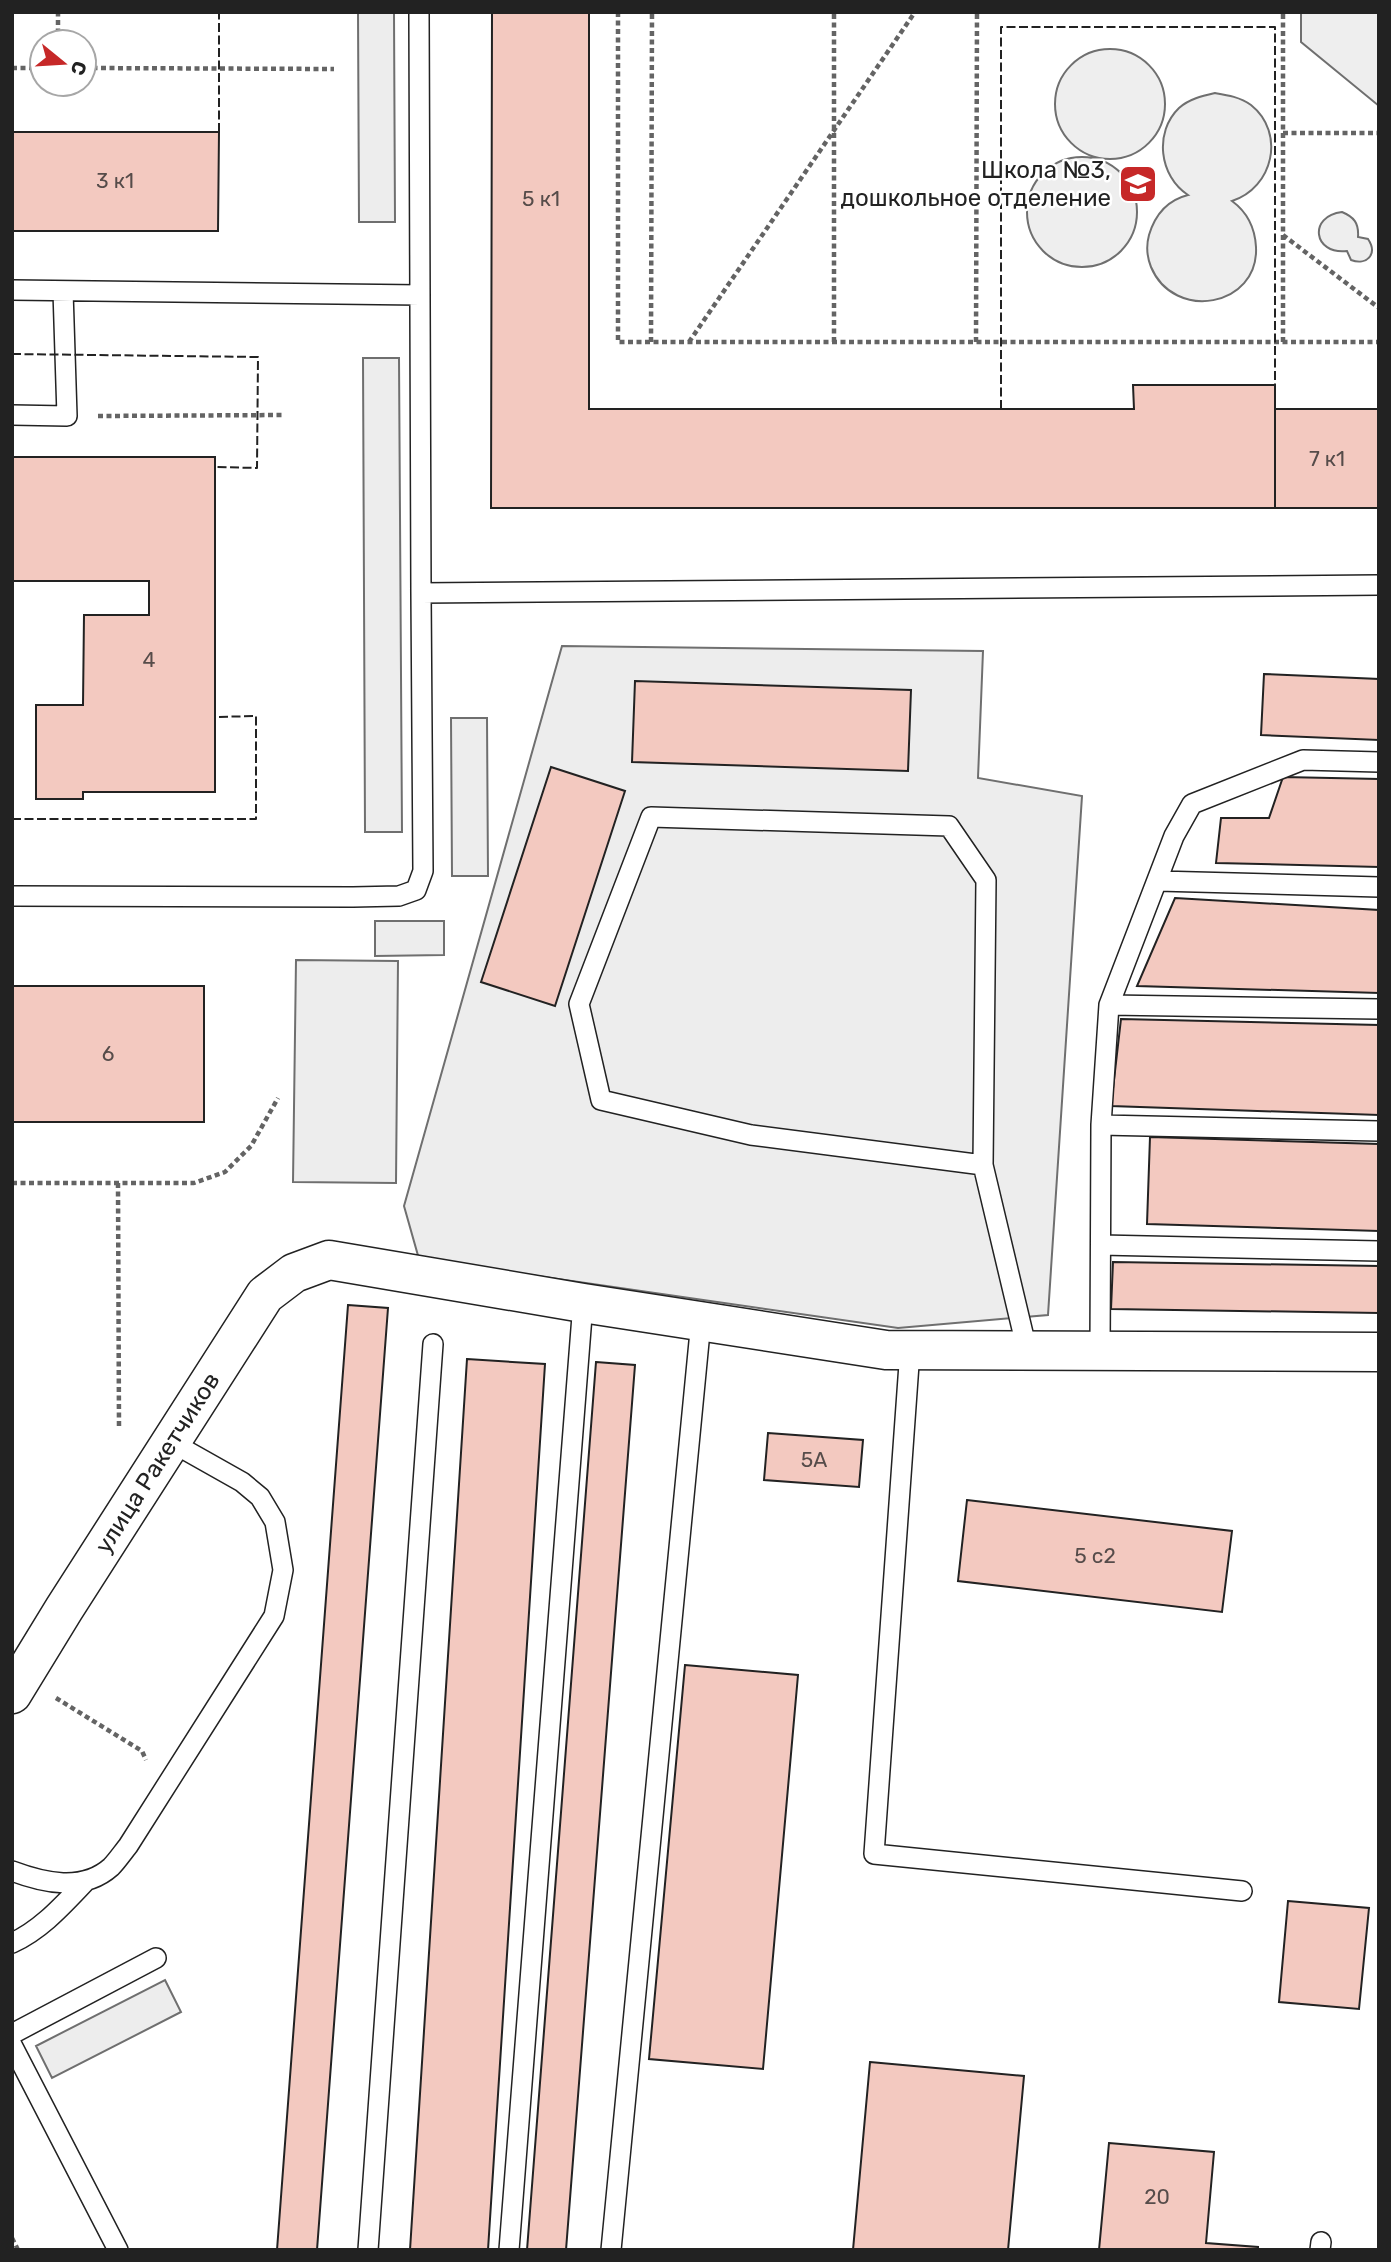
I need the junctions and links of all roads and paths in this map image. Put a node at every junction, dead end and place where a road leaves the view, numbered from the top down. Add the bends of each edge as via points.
1 (419, 12) edge
2 (618, 12) edge
3 (652, 12) edge
4 (834, 12) edge
5 (915, 12) edge
6 (977, 12) edge
7 (1283, 12) edge
8 (98, 68) edge
9 (334, 69) dead end
10 (834, 130) junction
11 (1283, 133) junction
12 (1379, 133) edge
13 (1283, 234) junction
14 (12, 290) edge
15 (63, 291) junction
16 (420, 295) junction
17 (1379, 307) edge
18 (651, 342) junction
19 (689, 342) junction
20 (834, 342) junction
21 (976, 342) junction
22 (1283, 342) junction
23 (1379, 342) edge
24 (12, 415) edge
25 (282, 415) dead end
26 (67, 416) junction
27 (1379, 585) edge
28 (421, 593) junction
29 (1379, 762) edge
30 (1158, 881) junction
31 (1379, 887) edge
32 (12, 896) edge
33 (1109, 1005) junction
34 (1379, 1009) edge
35 (278, 1098) dead end
36 (1101, 1125) junction
37 (1379, 1131) edge
38 (983, 1165) junction
39 (12, 1183) edge
40 (118, 1183) junction
41 (1101, 1245) junction
42 (1379, 1251) edge
43 (583, 1303) junction
44 (701, 1321) junction
45 (433, 1344) dead end
46 (910, 1350) junction
47 (1027, 1350) junction
48 (1100, 1350) junction
49 (1379, 1352) edge
50 (119, 1427) dead end
51 (171, 1442) junction
52 (25, 1686) edge
53 (149, 1767) dead end
54 (12, 1871) edge
55 (85, 1882) junction
56 (1242, 1891) dead end
57 (12, 1943) edge
58 (156, 1958) dead end
59 (12, 2034) edge
60 (12, 2045) edge
61 (12, 2238) edge
62 (18, 2250) edge
63 (118, 2250) edge
64 (368, 2250) edge
65 (509, 2250) edge
66 (611, 2250) edge

1 - 16 lane
2 - 18 path via 618,342
3 - 18 path
4 - 10 path
5 - 10 path
6 - 21 path
7 - 11 path
8 - 9 path
10 - 19 path
10 - 20 path
11 - 12 path
11 - 13 path
13 - 17 path
13 - 22 path
14 - 15 lane
15 - 16 lane
15 - 26 lane
16 - 28 lane
18 - 19 path
19 - 20 path
20 - 21 path
21 - 22 path
22 - 23 path
24 - 26 lane
25 - 26 path
27 - 28 lane
28 - 32 lane via 423,872 416,890 398,896 345,897
29 - 30 lane via 1303,760 1192,804 1174,836
30 - 31 lane
30 - 33 lane
33 - 34 lane
33 - 36 lane
35 - 40 path via 251,1146 225,1172 194,1183
36 - 37 lane
36 - 41 lane
38 - 38 lane via 986,880 949,826 651,817 579,1003 600,1100 751,1135
38 - 47 lane
39 - 40 path
40 - 50 path
41 - 42 lane
41 - 48 lane
43 - 44 street
43 - 51 street, улица Ракетчиков via 329,1259 294,1273 265,1296
43 - 65 lane
44 - 46 street
44 - 66 lane
45 - 64 lane
46 - 47 street
46 - 56 lane via 874,1854
47 - 48 street
48 - 49 street
51 - 52 street, улица Ракетчиков
51 - 55 lane via 260,1497 275,1522 283,1570 274,1616 128,1846 110,1867
52 - 53 path via 142,1751
54 - 55 lane via 40,1881
55 - 57 lane via 54,1914
58 - 59 lane
60 - 63 lane
61 - 62 path

